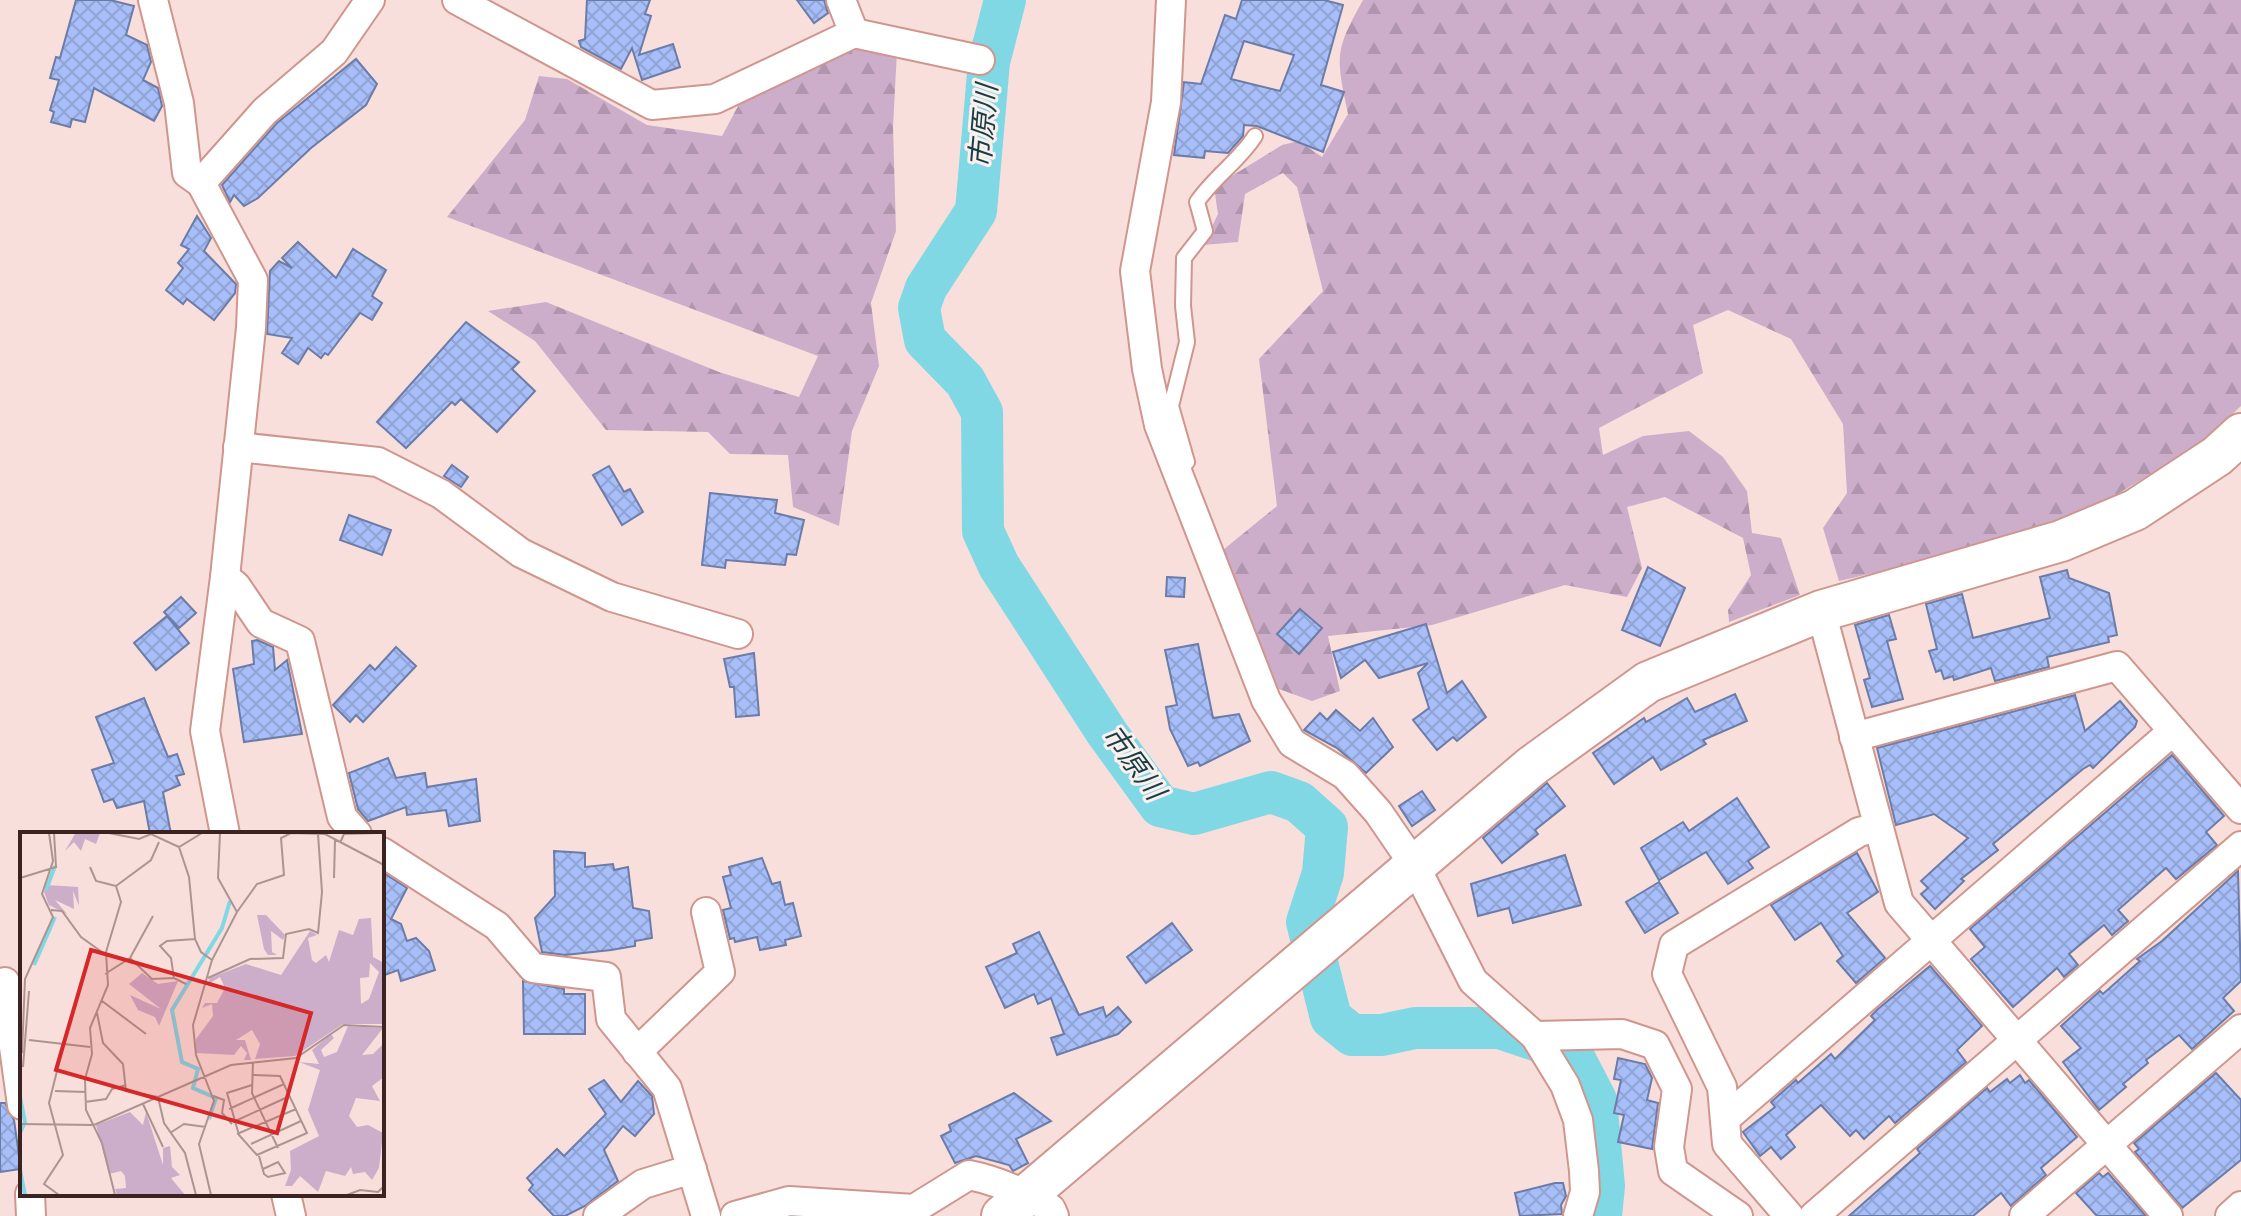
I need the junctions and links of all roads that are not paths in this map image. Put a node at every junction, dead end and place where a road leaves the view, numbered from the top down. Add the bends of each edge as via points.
1 (370, 0) edge
2 (457, 0) edge
3 (841, 0) edge
4 (1171, 0) edge
5 (152, 1) edge
6 (854, 33) junction
7 (980, 60) dead end
8 (1255, 136) dead end
9 (201, 183) junction
10 (2241, 434) edge
11 (238, 447) junction
12 (1177, 472) junction
13 (225, 577) junction
14 (1821, 611) junction
15 (738, 634) dead end
16 (2173, 731) junction
17 (1854, 737) junction
18 (2241, 809) edge
19 (1878, 827) junction
20 (225, 832) edge
21 (355, 832) edge
22 (2241, 846) edge
23 (384, 853) edge
24 (1415, 866) junction
25 (706, 912) dead end
26 (1932, 941) junction
27 (9, 981) edge
28 (2241, 1029) edge
29 (1535, 1036) junction
30 (2018, 1042) junction
31 (637, 1052) junction
32 (20, 1086) edge
33 (1725, 1119) junction
34 (2107, 1145) junction
35 (692, 1169) junction
36 (30, 1196) edge
37 (286, 1196) edge
38 (2241, 1206) edge
39 (1027, 1209) edge
40 (31, 1216) edge
41 (291, 1216) edge
42 (598, 1216) edge
43 (706, 1216) edge
44 (735, 1216) edge
45 (1578, 1216) edge
46 (1738, 1216) edge
47 (1789, 1216) edge
48 (1814, 1216) edge
49 (2024, 1216) edge
50 (2168, 1216) edge
51 (2230, 1216) edge

1 - 9 street via 334,52 265,111
2 - 6 street via 652,105 715,99
3 - 6 street
4 - 12 street via 1166,102 1135,271 1147,369 1159,425
5 - 9 street via 179,103 187,173
6 - 7 street
8 - 12 lane via 1197,202 1205,231 1184,258 1187,342 1171,406 1187,462
9 - 11 street via 253,280
10 - 14 street via 2135,510 2061,541
11 - 13 street
11 - 15 street via 378,462 441,494 521,553 599,591
12 - 24 street via 1266,700 1292,743 1345,775
13 - 20 street via 205,731
13 - 21 street via 261,623 300,641 342,817
14 - 17 street
14 - 24 street via 1648,682 1532,766
16 - 17 street via 2117,666
16 - 18 street
16 - 26 street
17 - 19 street
19 - 26 street via 1899,903
19 - 33 street via 1859,832 1674,945 1667,974 1722,1087
22 - 30 street
23 - 31 street via 497,926 533,968 606,977 611,1019
24 - 29 street via 1473,981
24 - 39 street via 1311,951
25 - 31 street via 720,972
26 - 30 street
26 - 33 street
27 - 32 street
28 - 34 street
29 - 45 street via 1565,1085 1578,1120 1585,1192
29 - 46 street via 1622,1034 1655,1045 1677,1089 1669,1147 1673,1171
30 - 34 street
30 - 48 street
31 - 35 street via 667,1088
33 - 47 street via 1727,1144
34 - 49 street
34 - 50 street
35 - 42 street via 643,1184
35 - 43 street
36 - 40 street
37 - 41 street
38 - 51 street
39 - 44 street via 994,1180 969,1175 914,1209 789,1201

